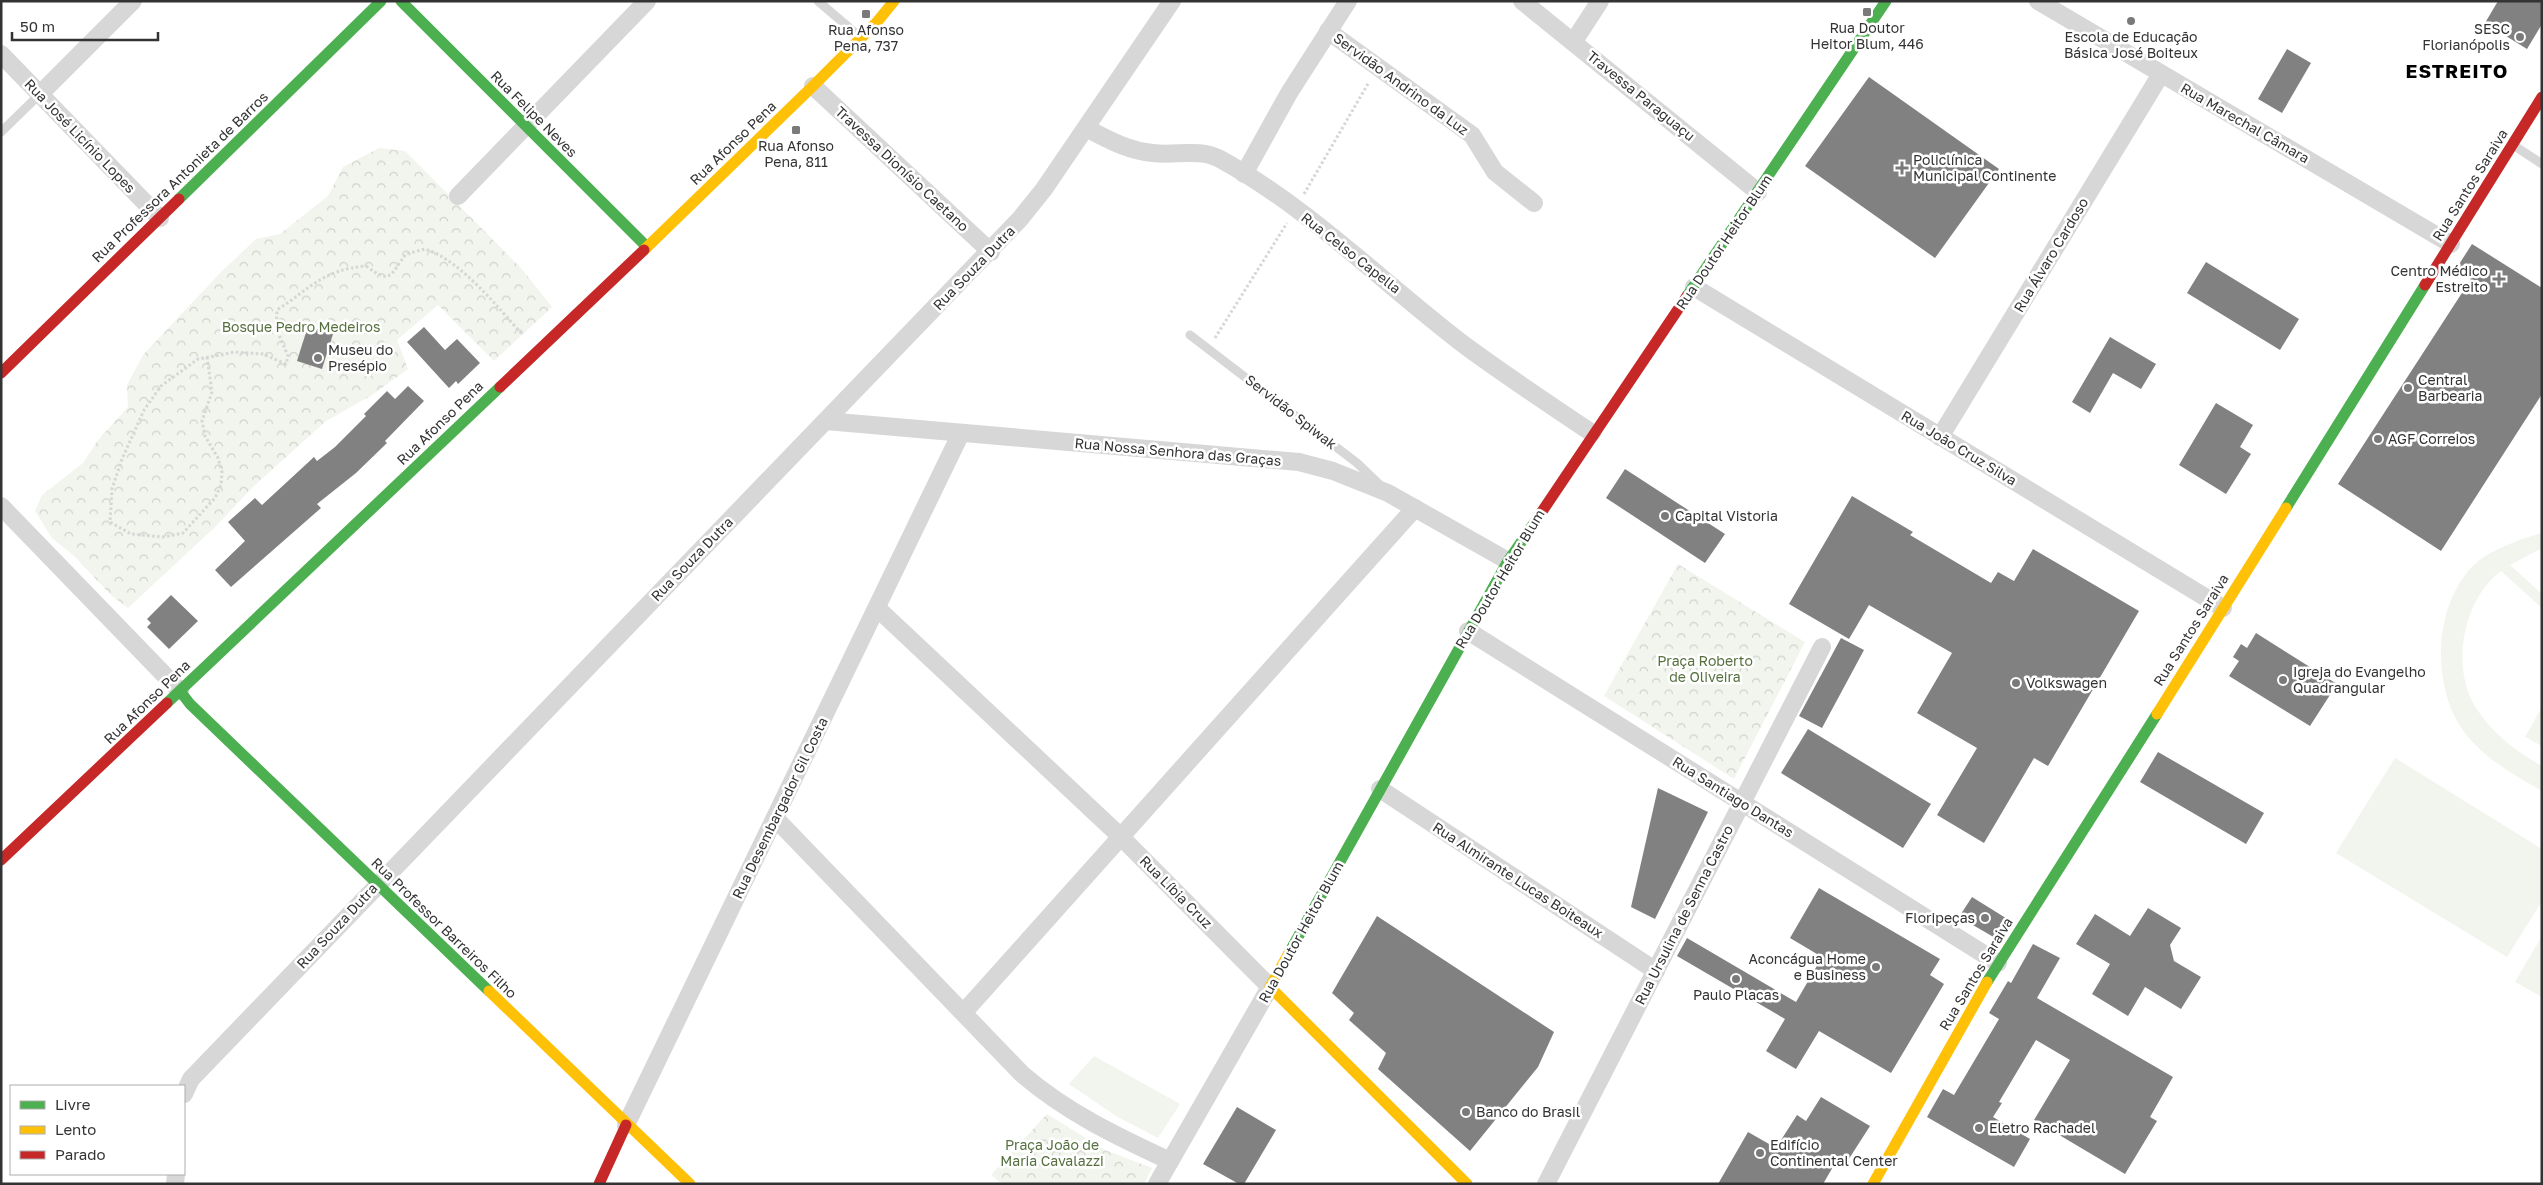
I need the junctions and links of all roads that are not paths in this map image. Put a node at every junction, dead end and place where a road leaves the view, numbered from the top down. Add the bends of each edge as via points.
1 (133, 1) edge
2 (380, 1) edge
3 (401, 1) edge
4 (647, 1) edge
5 (818, 1) edge
6 (894, 1) edge
7 (1172, 1) edge
8 (1348, 1) edge
9 (1522, 1) edge
10 (1600, 1) edge
11 (1886, 1) edge
12 (2038, 1) edge
13 (1328, 31) junction
14 (861, 38) junction
15 (1574, 41) junction
16 (1, 54) edge
17 (2161, 74) junction
18 (813, 86) junction
19 (40, 94) junction
20 (2542, 97) edge
21 (526, 126) junction
22 (1086, 128) junction
23 (1, 132) edge
24 (2512, 144) junction
25 (2542, 164) edge
26 (1244, 174) junction
27 (1758, 192) junction
28 (458, 196) dead end
29 (1534, 203) dead end
30 (160, 218) junction
31 (2451, 244) junction
32 (646, 247) junction
33 (990, 252) junction
34 (1694, 287) junction
35 (1190, 335) dead end
36 (1, 373) edge
37 (826, 421) junction
38 (961, 433) junction
39 (1592, 433) junction
40 (1940, 436) junction
41 (1388, 493) junction
42 (1, 506) edge
43 (1415, 508) junction
44 (1508, 561) junction
45 (877, 608) junction
46 (2223, 608) junction
47 (1468, 631) junction
48 (1822, 646) dead end
49 (180, 691) junction
50 (1380, 789) junction
51 (1742, 803) junction
52 (775, 818) junction
53 (1120, 836) junction
54 (1, 860) edge
55 (377, 884) junction
56 (1998, 963) junction
57 (1656, 971) junction
58 (1270, 988) junction
59 (964, 1012) junction
60 (185, 1092) edge
61 (626, 1125) junction
62 (1170, 1161) junction
63 (598, 1184) edge
64 (690, 1184) edge
65 (1157, 1184) edge
66 (1467, 1184) edge
67 (1546, 1184) edge
68 (1873, 1184) edge

1 - 19 street
2 - 30 street, Rua Professora Antonieta de Barros
3 - 21 street, Rua Felipe Neves
4 - 21 street
5 - 14 lane
6 - 14 street, Rua Afonso Pena
7 - 22 street, Rua Souza Dutra
8 - 13 street
9 - 15 street, Travessa Paraguaçu
10 - 15 street
11 - 27 street, Rua Doutor Heitor Blum
12 - 17 street, Rua Marechal Câmara
13 - 26 street
13 - 29 street, Servidão Andrino da Luz via 1472,135 1495,172
14 - 18 street, Rua Afonso Pena
15 - 27 street, Travessa Paraguaçu
16 - 19 street, Rua José Licínio Lopes
17 - 31 street, Rua Marechal Câmara
17 - 40 street, Rua Álvaro Cardoso
18 - 32 street, Rua Afonso Pena
18 - 33 street, Travessa Dionísio Caetano
19 - 23 lane
19 - 30 street, Rua José Licínio Lopes
20 - 24 street, Rua Santos Saraiva
21 - 28 street
21 - 32 street, Rua Felipe Neves
22 - 26 street, Rua Celso Capella via 1136,150 1154,154 1204,154 1218,158
22 - 33 street, Rua Souza Dutra via 1044,189
24 - 25 lane
24 - 31 street, Rua Santos Saraiva
26 - 39 street, Rua Celso Capella via 1384,278 1467,346
27 - 34 street, Rua Doutor Heitor Blum
30 - 36 street, Rua Professora Antonieta de Barros
31 - 46 street, Rua Santos Saraiva
32 - 49 street, Rua Afonso Pena
33 - 37 street, Rua Souza Dutra
34 - 39 street, Rua Doutor Heitor Blum
34 - 40 street, Rua João Cruz Silva
35 - 41 lane, Servidão Spiwak via 1357,463
37 - 38 street, Rua Nossa Senhora das Graças
37 - 55 street, Rua Souza Dutra
38 - 41 street, Rua Nossa Senhora das Graças via 1299,462 1334,471
38 - 45 street, Rua Desembargador Gil Costa
39 - 44 street, Rua Doutor Heitor Blum
40 - 46 street, Rua João Cruz Silva
41 - 43 street, Rua Nossa Senhora das Graças
42 - 49 street
43 - 44 street, Rua Nossa Senhora das Graças
43 - 53 street
44 - 47 street, Rua Doutor Heitor Blum
45 - 52 street, Rua Desembargador Gil Costa
45 - 53 street, Rua Líbia Cruz
46 - 56 street, Rua Santos Saraiva
47 - 50 street, Rua Doutor Heitor Blum
47 - 51 street, Rua Santiago Dantas
48 - 51 street, Rua Ursulina de Senna Castro
49 - 54 street, Rua Afonso Pena
49 - 55 street, Rua Professor Barreiros Filho
50 - 57 street, Rua Almirante Lucas Boiteaux
50 - 58 street, Rua Doutor Heitor Blum
51 - 56 street, Rua Santiago Dantas
51 - 57 street, Rua Ursulina de Senna Castro
52 - 59 street
52 - 61 street, Rua Desembargador Gil Costa
53 - 58 street, Rua Líbia Cruz
53 - 59 street
55 - 60 street, Rua Souza Dutra via 190,1079
55 - 61 street, Rua Professor Barreiros Filho
56 - 68 street, Rua Santos Saraiva
57 - 67 street, Rua Ursulina de Senna Castro
58 - 62 street, Rua Doutor Heitor Blum
58 - 66 street, Rua Líbia Cruz
59 - 62 street via 1022,1074 1050,1098 1089,1122
61 - 63 street, Rua Desembargador Gil Costa
61 - 64 street, Rua Professor Barreiros Filho
62 - 65 street, Rua Doutor Heitor Blum

